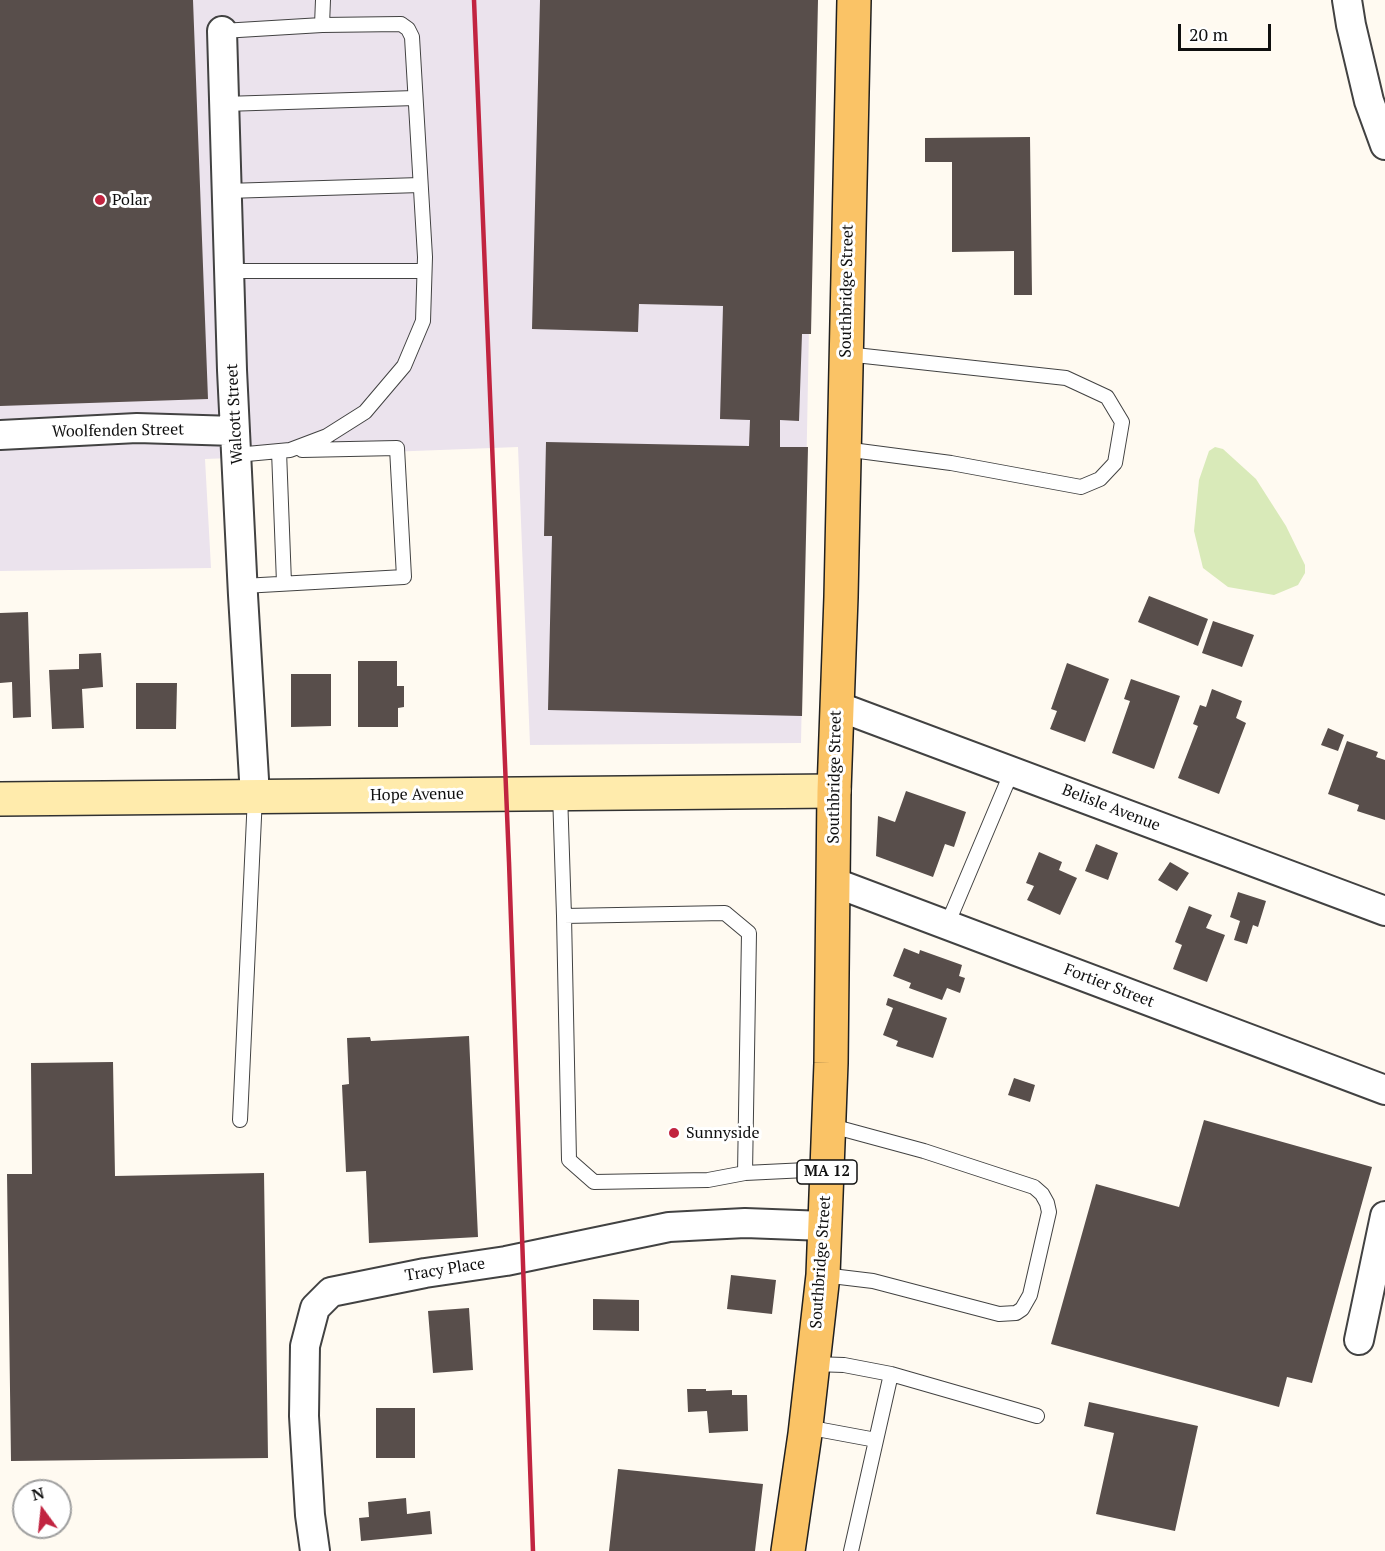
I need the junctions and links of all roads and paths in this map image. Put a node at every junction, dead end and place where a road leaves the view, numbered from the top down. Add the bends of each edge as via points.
1 (322, 0) edge
2 (854, 0) edge
3 (1347, 0) edge
4 (322, 26) junction
5 (222, 32) joint
6 (415, 98) junction
7 (224, 104) junction
8 (1385, 145) edge
9 (420, 185) junction
10 (227, 191) junction
11 (230, 271) junction
12 (424, 271) junction
13 (846, 354) junction
14 (0, 435) edge
15 (236, 443) junction
16 (844, 449) junction
17 (285, 451) junction
18 (284, 583) junction
19 (243, 586) junction
20 (837, 706) junction
21 (1012, 771) junction
22 (834, 791) junction
23 (560, 794) junction
24 (255, 796) junction
25 (0, 799) edge
26 (833, 882) junction
27 (1385, 911) edge
28 (564, 916) junction
29 (947, 925) junction
30 (1385, 1090) edge
31 (240, 1120) dead end
32 (828, 1125) junction
33 (827, 1169) junction
34 (745, 1173) junction
35 (1385, 1216) edge
36 (825, 1226) junction
37 (823, 1275) junction
38 (1359, 1340) dead end
39 (813, 1364) junction
40 (891, 1374) junction
41 (1036, 1416) dead end
42 (806, 1427) junction
43 (876, 1440) junction
44 (315, 1551) edge
45 (788, 1551) edge
46 (851, 1551) edge

1 - 4 lane
2 - 13 main road, Southbridge Street
3 - 8 street via 1369,102
4 - 5 lane
4 - 6 lane via 401,24 408,29 412,37
5 - 7 street, Walcott Street
6 - 7 lane
6 - 9 lane
7 - 10 street, Walcott Street
9 - 10 lane
9 - 12 lane
10 - 11 street, Walcott Street
11 - 12 lane
11 - 15 street, Walcott Street
12 - 17 lane via 423,321 404,366 364,412 327,436
13 - 16 main road, Southbridge Street
13 - 16 lane via 1066,378 1107,397 1122,422 1115,463 1100,478 1081,488 951,463
14 - 15 street, Woolfenden Street via 137,428
15 - 17 lane
15 - 19 street, Walcott Street
16 - 20 main road, Southbridge Street
17 - 18 lane
17 - 18 lane via 397,448 404,577
18 - 19 lane
19 - 24 street, Walcott Street
20 - 21 street, Belisle Avenue
20 - 22 main road, Southbridge Street
21 - 27 street, Belisle Avenue
21 - 29 lane
22 - 23 main road, Hope Avenue
22 - 26 main road, Southbridge Street / MA 12
23 - 24 main road, Hope Avenue
23 - 28 lane
24 - 25 main road, Hope Avenue
24 - 31 lane
26 - 29 street, Fortier Street
26 - 32 main road, Southbridge Street / MA 12
28 - 34 lane via 569,1160 594,1182 708,1180
28 - 34 lane via 725,913 749,933
29 - 30 street, Fortier Street
32 - 33 main road, Southbridge Street / MA 12
32 - 37 lane via 1034,1187 1042,1194 1049,1212 1030,1295 1022,1309 1010,1314 873,1281
33 - 34 lane
33 - 36 main road, Southbridge Street / MA 12
35 - 38 street
36 - 37 main road, Southbridge Street / MA 12
36 - 44 street, Tracy Place via 745,1223 669,1227 331,1292 315,1308 305,1346 304,1416
37 - 39 main road, Southbridge Street / MA 12
39 - 40 lane
39 - 42 main road, Southbridge Street / MA 12
40 - 41 lane
40 - 43 lane
42 - 43 lane
42 - 45 main road, Southbridge Street / MA 12
43 - 46 lane

